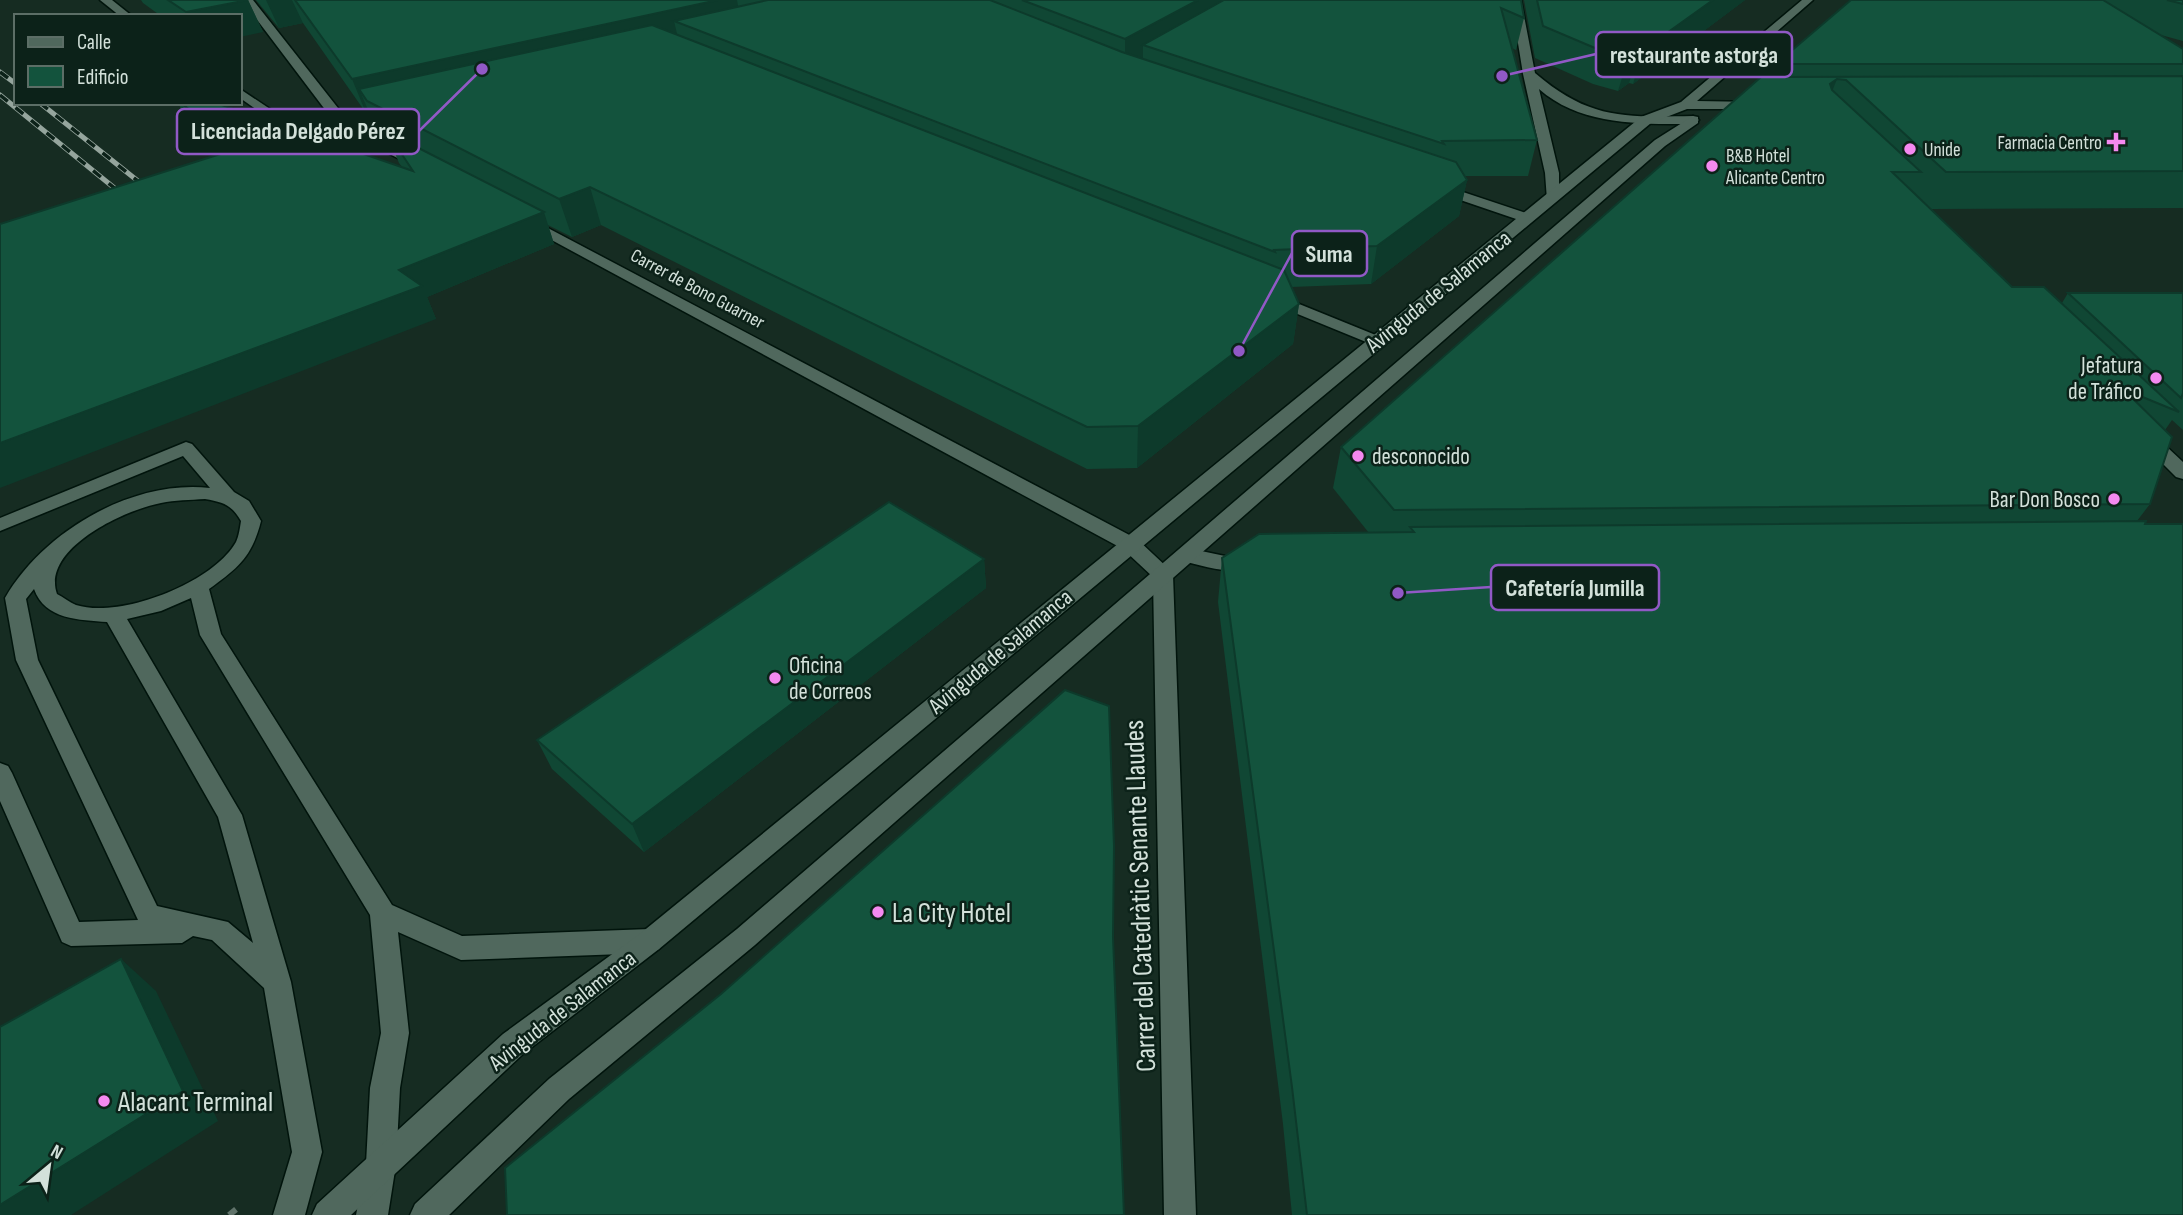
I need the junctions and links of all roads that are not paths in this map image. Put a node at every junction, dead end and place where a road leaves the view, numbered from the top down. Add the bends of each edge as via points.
1 (104, 0) edge
2 (247, 0) edge
3 (1516, 0) edge
4 (1808, 0) edge
5 (124, 14) edge
6 (1529, 74) junction
7 (242, 94) edge
8 (1771, 106) edge
9 (1694, 115) junction
10 (371, 119) edge
11 (1646, 120) junction
12 (344, 125) junction
13 (363, 135) junction
14 (435, 172) edge
15 (1416, 180) edge
16 (1552, 197) junction
17 (507, 210) edge
18 (1527, 218) junction
19 (1264, 295) edge
20 (1377, 341) junction
21 (2133, 424) edge
22 (2183, 473) edge
23 (227, 496) junction
24 (0, 525) edge
25 (1130, 544) junction
26 (1187, 555) junction
27 (50, 560) junction
28 (1271, 562) edge
29 (1163, 575) junction
30 (198, 587) junction
31 (114, 615) junction
32 (0, 773) edge
33 (383, 913) junction
34 (219, 930) junction
35 (650, 941) junction
36 (277, 982) junction
37 (381, 1164) junction
38 (289, 1215) edge
39 (328, 1215) edge
40 (372, 1215) edge
41 (426, 1215) edge
42 (1180, 1215) edge

1 - 5 street
2 - 12 street
3 - 6 street
4 - 9 street, Avinguda de Salamanca
6 - 11 street via 1562,101 1590,112
6 - 16 street via 1552,173
7 - 13 street via 316,145
8 - 9 street
9 - 11 street
9 - 26 street, Avinguda de Salamanca
10 - 12 street
11 - 16 street, Avinguda de Salamanca
12 - 13 street
13 - 14 street
15 - 18 street
16 - 18 street, Avinguda de Salamanca
17 - 25 street, Carrer de Bono Guarner
18 - 20 street, Avinguda de Salamanca
19 - 20 street
20 - 25 street, Avinguda de Salamanca
21 - 22 street
23 - 24 street via 187,448
23 - 27 street via 201,491 167,494 116,510 83,528
23 - 30 street via 242,506 251,521 244,544 225,567
25 - 29 street, Carrer de Bono Guarner
25 - 35 street, Avinguda de Salamanca
26 - 28 street via 1225,563
26 - 29 street, Avinguda de Salamanca
27 - 31 street via 42,581 48,598 72,612
27 - 34 street via 15,598 26,660 149,916
29 - 41 street, Avinguda de Salamanca via 746,937 559,1089
29 - 42 street, Carrer del Catedràtic Senante Llaudes
30 - 31 street via 154,606
30 - 33 street via 211,635
31 - 36 street via 230,815
32 - 34 street via 72,934
33 - 35 street via 461,948
33 - 37 street via 395,1033 385,1088
34 - 36 street
35 - 37 street, Avinguda de Salamanca via 513,1044
36 - 38 street via 307,1152
37 - 39 street, Avinguda de Salamanca
37 - 40 street

